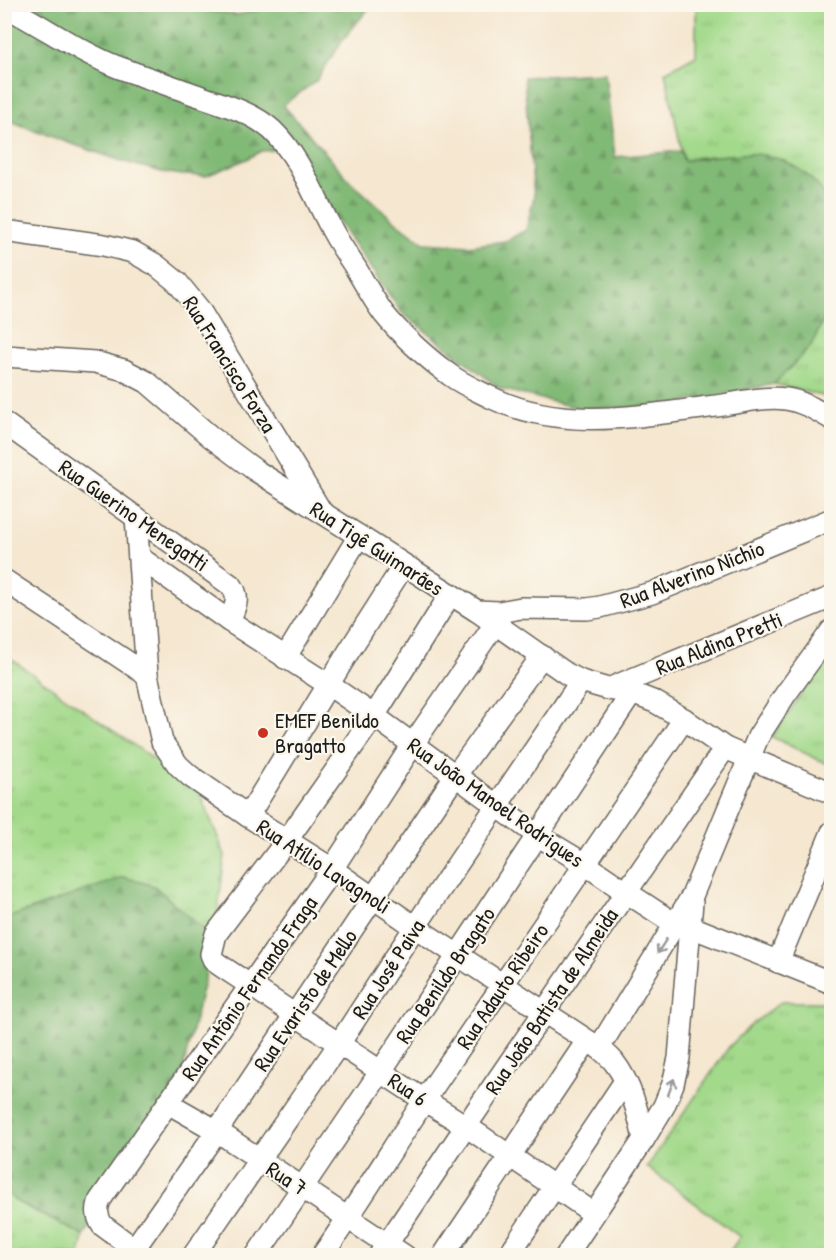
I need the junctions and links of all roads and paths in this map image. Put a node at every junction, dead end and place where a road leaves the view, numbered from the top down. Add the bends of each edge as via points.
1 (4, 6) edge
2 (4, 231) edge
3 (4, 356) edge
4 (831, 419) edge
5 (4, 423) edge
6 (321, 511) junction
7 (136, 517) junction
8 (831, 519) edge
9 (359, 536) junction
10 (139, 557) junction
11 (404, 565) junction
12 (4, 580) edge
13 (450, 595) junction
14 (831, 597) edge
15 (477, 611) junction
16 (230, 621) junction
17 (495, 624) junction
18 (831, 630) edge
19 (542, 656) junction
20 (285, 658) junction
21 (147, 675) junction
22 (581, 681) junction
23 (329, 685) junction
24 (608, 689) junction
25 (632, 693) junction
26 (374, 716) junction
27 (684, 719) junction
28 (413, 744) junction
29 (725, 748) junction
30 (748, 758) junction
31 (455, 776) junction
32 (831, 793) edge
33 (497, 806) junction
34 (248, 816) junction
35 (831, 832) edge
36 (537, 835) junction
37 (287, 840) junction
38 (585, 864) junction
39 (332, 869) junction
40 (626, 892) junction
41 (374, 898) junction
42 (682, 925) junction
43 (415, 927) junction
44 (457, 956) junction
45 (778, 962) junction
46 (831, 983) edge
47 (502, 985) junction
48 (251, 987) junction
49 (544, 1012) junction
50 (295, 1014) junction
51 (339, 1044) junction
52 (593, 1045) junction
53 (381, 1071) junction
54 (625, 1081) junction
55 (424, 1100) junction
56 (168, 1103) junction
57 (466, 1125) junction
58 (217, 1131) junction
59 (644, 1139) junction
60 (510, 1156) junction
61 (259, 1159) junction
62 (302, 1187) junction
63 (554, 1187) junction
64 (593, 1214) junction
65 (348, 1218) junction
66 (390, 1251) edge
67 (136, 1253) edge
68 (193, 1256) edge
69 (256, 1256) edge
70 (322, 1256) edge
71 (443, 1256) edge
72 (508, 1256) edge
73 (566, 1256) edge

1 - 4 street via 113,65 248,114 270,128 297,161 330,227 383,313 450,375 478,391 520,410 548,416 629,418 759,399 785,399
2 - 6 street, Rua Francisco Forza via 133,252 177,282 199,309
3 - 6 street, Rua Tigê Guimarães via 95,362 124,369 147,382 255,470
5 - 7 street, Rua Guerino Menegatti
6 - 9 street, Rua Tigê Guimarães
7 - 10 street, Rua Atílio Lavagnoli
7 - 16 street, Rua Guerino Menegatti via 232,586 237,602
8 - 15 street, Rua Alverino Nichio via 652,593 600,607
9 - 11 street, Rua Tigê Guimarães
9 - 20 street
10 - 16 street, Rua João Manoel Rodrigues
10 - 21 street, Rua Atílio Lavagnoli
11 - 13 street, Rua Tigê Guimarães
11 - 23 street
12 - 21 street
13 - 15 street, Rua Tigê Guimarães
13 - 26 street
14 - 24 street, Rua Aldina Pretti
15 - 17 street, Rua Tigê Guimarães
16 - 20 street, Rua João Manoel Rodrigues
17 - 19 street, Rua Tigê Guimarães
17 - 28 street, Rua Antônio Fernando Fraga
18 - 30 street via 785,695
19 - 22 street, Rua Tigê Guimarães
19 - 31 street, Rua Evaristo de Mello
20 - 23 street, Rua João Manoel Rodrigues
21 - 34 street, Rua Atílio Lavagnoli via 162,742 169,754 190,777
22 - 24 street, Rua Tigê Guimarães
22 - 33 street, Rua José Paiva
23 - 26 street, Rua João Manoel Rodrigues
23 - 34 street
24 - 25 street, Rua Tigê Guimarães
25 - 27 street, Rua Tigê Guimarães
25 - 36 street, Rua Benildo Bragato
26 - 28 street, Rua João Manoel Rodrigues
26 - 37 street
27 - 29 street, Rua Tigê Guimarães
27 - 38 street, Rua Adauto Ribeiro
28 - 31 street, Rua João Manoel Rodrigues
28 - 39 street, Rua Antônio Fernando Fraga
29 - 30 street, Rua Tigê Guimarães
29 - 40 street, Rua João Batista de Almeida
30 - 32 street, Rua Tigê Guimarães
30 - 42 street
31 - 33 street, Rua João Manoel Rodrigues
31 - 41 street, Rua Evaristo de Mello
33 - 36 street, Rua João Manoel Rodrigues
33 - 43 street, Rua José Paiva
34 - 37 street, Rua Atílio Lavagnoli
35 - 45 street
36 - 38 street, Rua João Manoel Rodrigues
36 - 44 street, Rua Benildo Bragato
37 - 39 street, Rua Atílio Lavagnoli
37 - 48 street, Rua 6 via 216,934 211,954 214,961
38 - 40 street, Rua João Manoel Rodrigues
38 - 47 street, Rua Adauto Ribeiro
39 - 41 street, Rua Atílio Lavagnoli
39 - 48 street, Rua Antônio Fernando Fraga
40 - 42 street, Rua João Manoel Rodrigues
40 - 49 street, Rua João Batista de Almeida
41 - 43 street, Rua Atílio Lavagnoli
41 - 50 street, Rua Evaristo de Mello
42 - 45 street, Rua João Manoel Rodrigues
42 -> 52 street
59 -> 42 street via 674,1084 679,1058
43 - 44 street, Rua Atílio Lavagnoli
43 - 51 street, Rua José Paiva
44 - 47 street, Rua Atílio Lavagnoli
44 - 53 street, Rua Benildo Bragato
45 - 46 street, Rua João Manoel Rodrigues
47 - 49 street, Rua Atílio Lavagnoli
47 - 55 street, Rua Adauto Ribeiro
48 - 50 street, Rua 6
48 - 56 street, Rua Antônio Fernando Fraga
49 - 52 street, Rua Atílio Lavagnoli
49 - 57 street, Rua João Batista de Almeida
50 - 51 street, Rua 6
50 - 58 street, Rua Evaristo de Mello
51 - 53 street, Rua 6
51 - 61 street, Rua José Paiva
52 - 54 street, Rua Atílio Lavagnoli via 613,1061
52 - 60 street
53 - 55 street, Rua 6
53 - 62 street, Rua Benildo Bragato
54 - 59 street, Rua Atílio Lavagnoli
54 - 63 street
55 - 57 street, Rua 6
55 - 65 street, Rua Adauto Ribeiro
56 - 58 street, Rua 7
56 - 67 street, Rua Antônio Fernando Fraga via 96,1209 102,1226
57 - 60 street, Rua 6
57 - 66 street, Rua João Batista de Almeida
58 - 61 street, Rua 7
58 - 67 street, Rua Evaristo de Mello
59 - 64 street
60 - 63 street, Rua 6
60 - 71 street
61 - 62 street, Rua 7
61 - 68 street, Rua José Paiva
62 - 65 street, Rua 7
62 - 69 street, Rua Benildo Bragato
63 - 64 street, Rua 6
63 - 72 street
64 - 73 street
65 - 66 street, Rua 7
65 - 70 street, Rua Adauto Ribeiro

